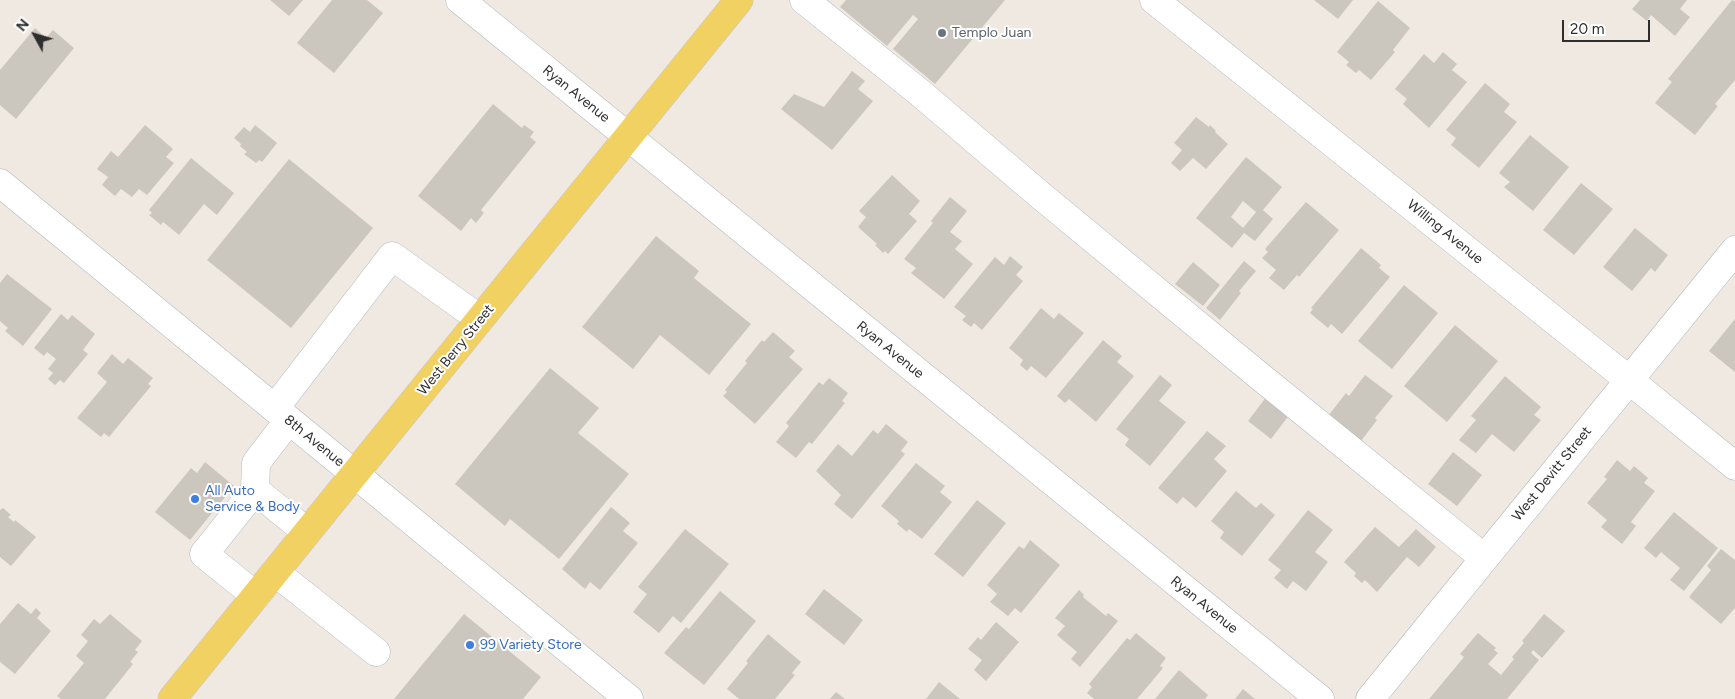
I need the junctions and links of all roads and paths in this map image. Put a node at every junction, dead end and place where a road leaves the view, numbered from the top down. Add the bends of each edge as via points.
1 (460, 0) edge
2 (739, 0) edge
3 (804, 0) edge
4 (1154, 0) edge
5 (628, 137) junction
6 (0, 183) edge
7 (1735, 250) edge
8 (480, 319) junction
9 (1630, 380) junction
10 (282, 414) junction
11 (1735, 466) edge
12 (355, 474) junction
13 (255, 490) junction
14 (307, 532) junction
15 (1484, 558) junction
16 (275, 572) junction
17 (256, 596) junction
18 (376, 652) dead end
19 (172, 699) edge
20 (629, 699) edge
21 (1320, 699) edge
22 (1370, 699) edge

1 - 5 street, Ryan Avenue
2 - 5 main road, West Berry Street
3 - 15 street
4 - 9 street, Willing Avenue
5 - 8 main road, West Berry Street
5 - 21 street, Ryan Avenue
6 - 10 street, 8th Avenue
7 - 9 street, West Devitt Street
8 - 10 street via 392,256
8 - 12 main road, West Berry Street
9 - 11 street, Willing Avenue
9 - 15 street, West Devitt Street
10 - 12 street, 8th Avenue
10 - 13 street via 256,463
12 - 14 main road, West Berry Street
12 - 20 street, 8th Avenue
13 - 14 street
13 - 17 street via 204,554
14 - 16 main road, West Berry Street
15 - 22 street, West Devitt Street
16 - 17 main road, West Berry Street
16 - 18 street
17 - 19 main road, West Berry Street

